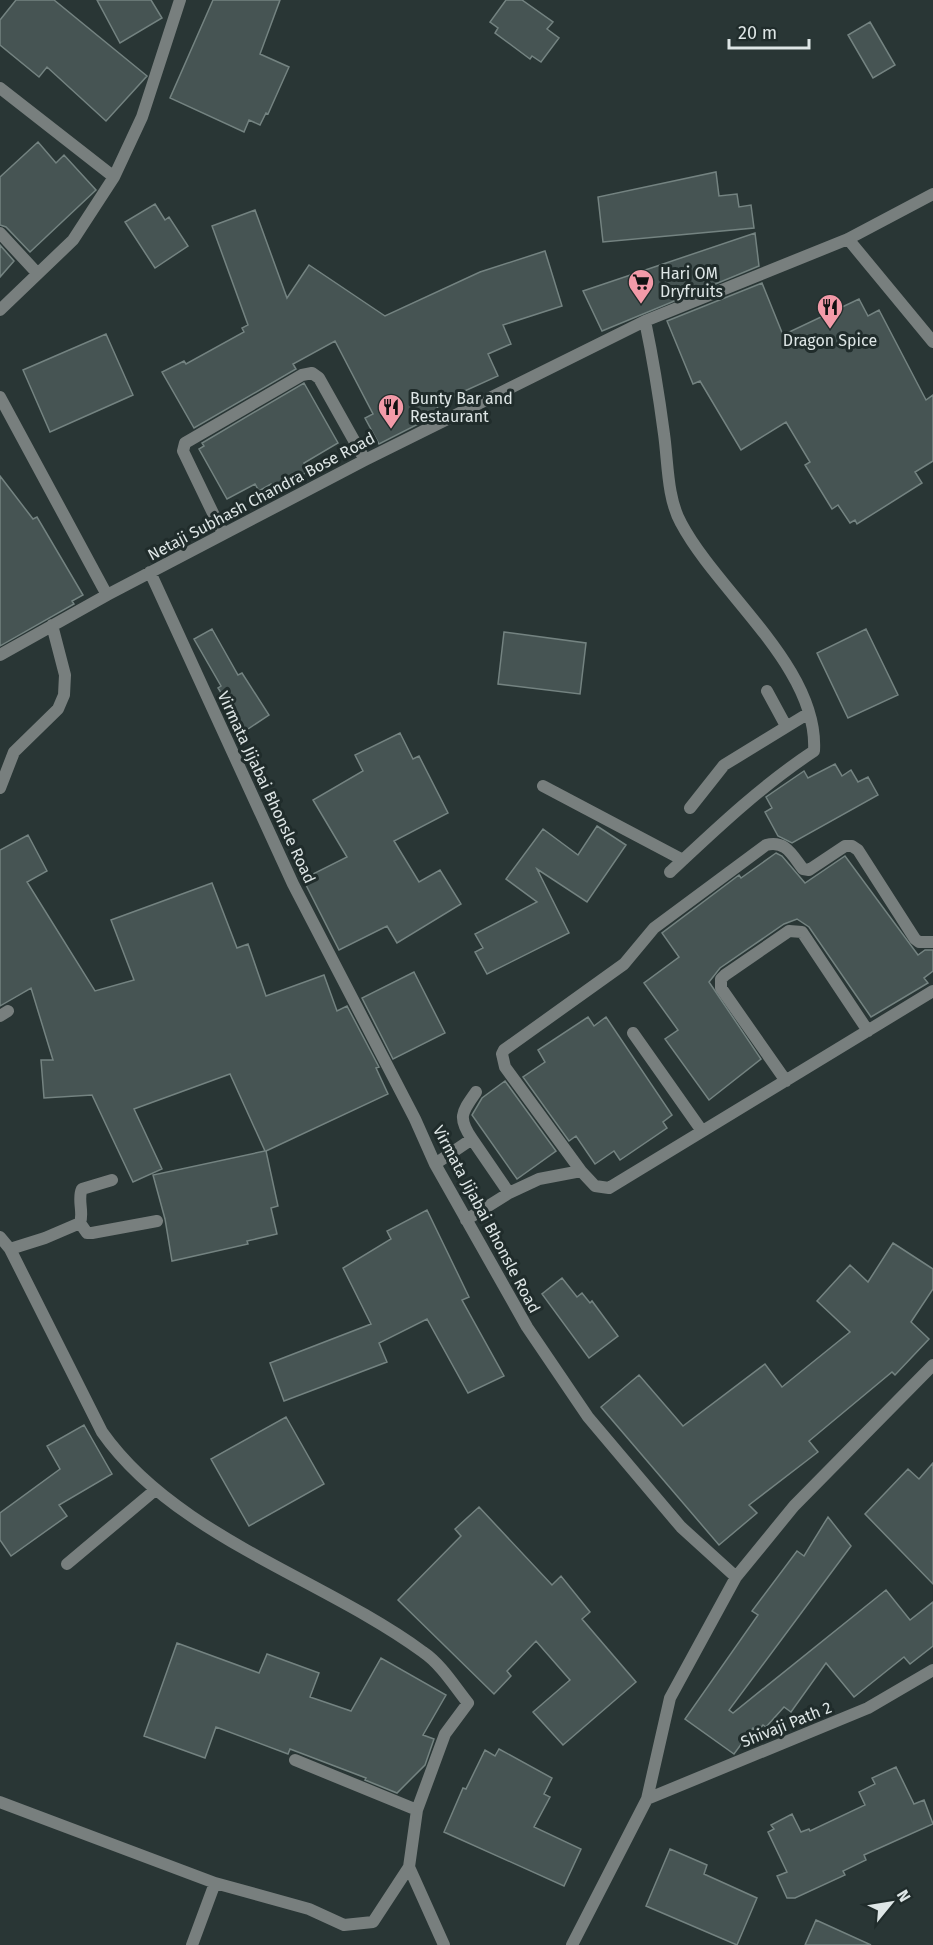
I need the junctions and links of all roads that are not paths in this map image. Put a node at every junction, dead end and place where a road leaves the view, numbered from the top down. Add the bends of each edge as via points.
1 (180, 0) edge
2 (0, 88) edge
3 (114, 177) junction
4 (933, 194) edge
5 (0, 233) edge
6 (848, 239) junction
7 (38, 273) junction
8 (0, 310) edge
9 (645, 321) junction
10 (933, 342) edge
11 (0, 397) edge
12 (365, 460) junction
13 (223, 534) junction
14 (150, 572) junction
15 (107, 595) junction
16 (52, 626) junction
17 (0, 655) edge
18 (767, 691) dead end
19 (808, 713) junction
20 (786, 726) junction
21 (543, 786) dead end
22 (0, 788) edge
23 (690, 808) dead end
24 (683, 860) junction
25 (670, 872) dead end
26 (933, 942) edge
27 (933, 991) edge
28 (868, 1031) junction
29 (633, 1033) dead end
30 (786, 1081) junction
31 (476, 1092) dead end
32 (702, 1131) junction
33 (472, 1138) junction
34 (435, 1164) junction
35 (582, 1171) junction
36 (112, 1180) dead end
37 (510, 1193) junction
38 (466, 1220) junction
39 (157, 1221) dead end
40 (80, 1223) junction
41 (0, 1237) edge
42 (10, 1249) junction
43 (933, 1365) edge
44 (154, 1491) junction
45 (67, 1564) dead end
46 (736, 1577) junction
47 (933, 1670) edge
48 (294, 1760) dead end
49 (647, 1799) junction
50 (0, 1802) edge
51 (417, 1810) junction
52 (408, 1868) junction
53 (216, 1883) junction
54 (192, 1945) edge
55 (444, 1945) edge
56 (572, 1945) edge

1 - 3 street via 142,117
2 - 3 street
3 - 7 street via 73,240
4 - 6 street, Netaji Subhash Chandra Bose Road
5 - 7 street
6 - 9 street, Netaji Subhash Chandra Bose Road
6 - 10 street
7 - 8 street
9 - 12 street, Netaji Subhash Chandra Bose Road
9 - 19 street via 680,523 782,658
11 - 15 street
12 - 13 street, Netaji Subhash Chandra Bose Road
12 - 13 street via 319,378 312,373 302,375 185,443 183,451
13 - 14 street, Netaji Subhash Chandra Bose Road
14 - 15 street, Netaji Subhash Chandra Bose Road
14 - 34 street, Virmata Jijabai Bhonsle Road via 293,884
15 - 16 street, Netaji Subhash Chandra Bose Road
16 - 17 street, Netaji Subhash Chandra Bose Road
16 - 22 street via 65,675 64,695 58,709 14,752
18 - 20 street
19 - 20 street
19 - 24 street via 815,731 814,751 779,774
20 - 23 street via 724,765
21 - 24 street
24 - 25 street
26 - 35 street via 915,939 852,846 845,846 809,870 803,869 781,844 766,845 654,928 624,964 504,1050 505,1067
27 - 28 street
28 - 30 street
28 - 30 street via 802,932 789,931 721,979 721,988
29 - 32 street
30 - 32 street
31 - 33 street via 462,1111 462,1125
32 - 35 street via 609,1188 595,1186
33 - 34 street
33 - 37 street
34 - 38 street, Virmata Jijabai Bhonsle Road
35 - 37 street via 539,1179
36 - 40 street via 82,1189
37 - 38 street
38 - 46 street, Virmata Jijabai Bhonsle Road via 527,1327 588,1417 681,1527
39 - 40 street via 92,1233 87,1233
40 - 42 street
41 - 42 street
42 - 44 street via 102,1432 119,1457
43 - 46 street via 794,1506
44 - 45 street
44 - 51 street via 426,1653 468,1703 445,1734
46 - 49 street via 670,1698
47 - 49 street, Shivaji Path 2 via 868,1708
48 - 51 street
49 - 56 street
50 - 53 street
51 - 52 street
52 - 53 street via 373,1922 345,1925 309,1909
52 - 55 street
53 - 54 street

